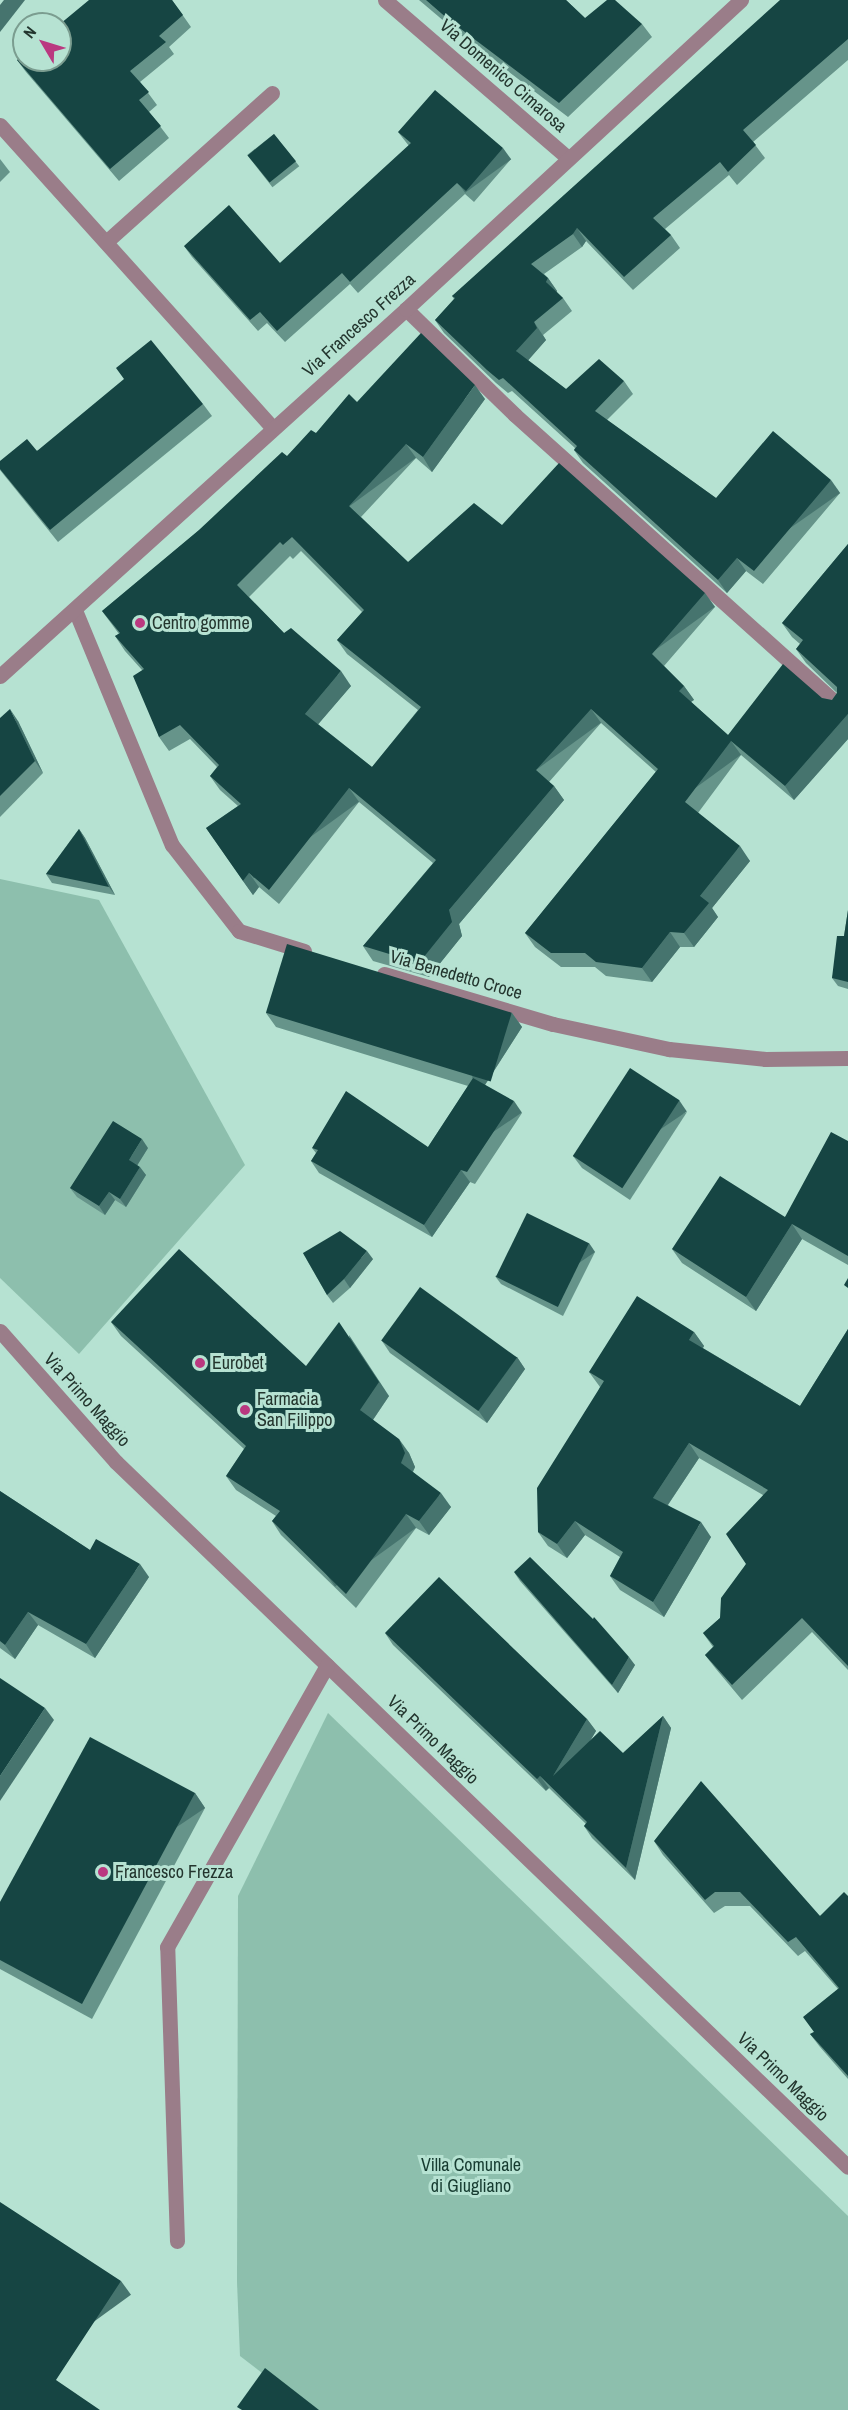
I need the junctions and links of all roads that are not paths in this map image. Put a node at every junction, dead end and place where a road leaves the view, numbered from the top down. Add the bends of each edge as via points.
1 (385, 0) edge
2 (741, 0) edge
3 (272, 93) dead end
4 (0, 125) edge
5 (568, 158) junction
6 (106, 242) junction
7 (406, 309) junction
8 (273, 428) junction
9 (75, 610) junction
10 (0, 675) edge
11 (838, 705) edge
12 (317, 955) edge
13 (373, 971) edge
14 (848, 1058) edge
15 (0, 1331) edge
16 (327, 1665) junction
17 (848, 2167) edge
18 (177, 2241) dead end

1 - 5 street, Via Domenico Cimarosa
2 - 5 street, Via Francesco Frezza
3 - 6 street
4 - 6 street
5 - 7 street, Via Francesco Frezza
6 - 8 street
7 - 8 street, Via Francesco Frezza
7 - 11 street via 515,415
8 - 9 street, Via Francesco Frezza
9 - 10 street, Via Francesco Frezza
9 - 12 street via 172,845 239,932
13 - 14 street, Via Benedetto Croce via 553,1024 669,1049 765,1059
15 - 16 street, Via Primo Maggio via 116,1462
16 - 17 street, Via Primo Maggio
16 - 18 street via 167,1947

